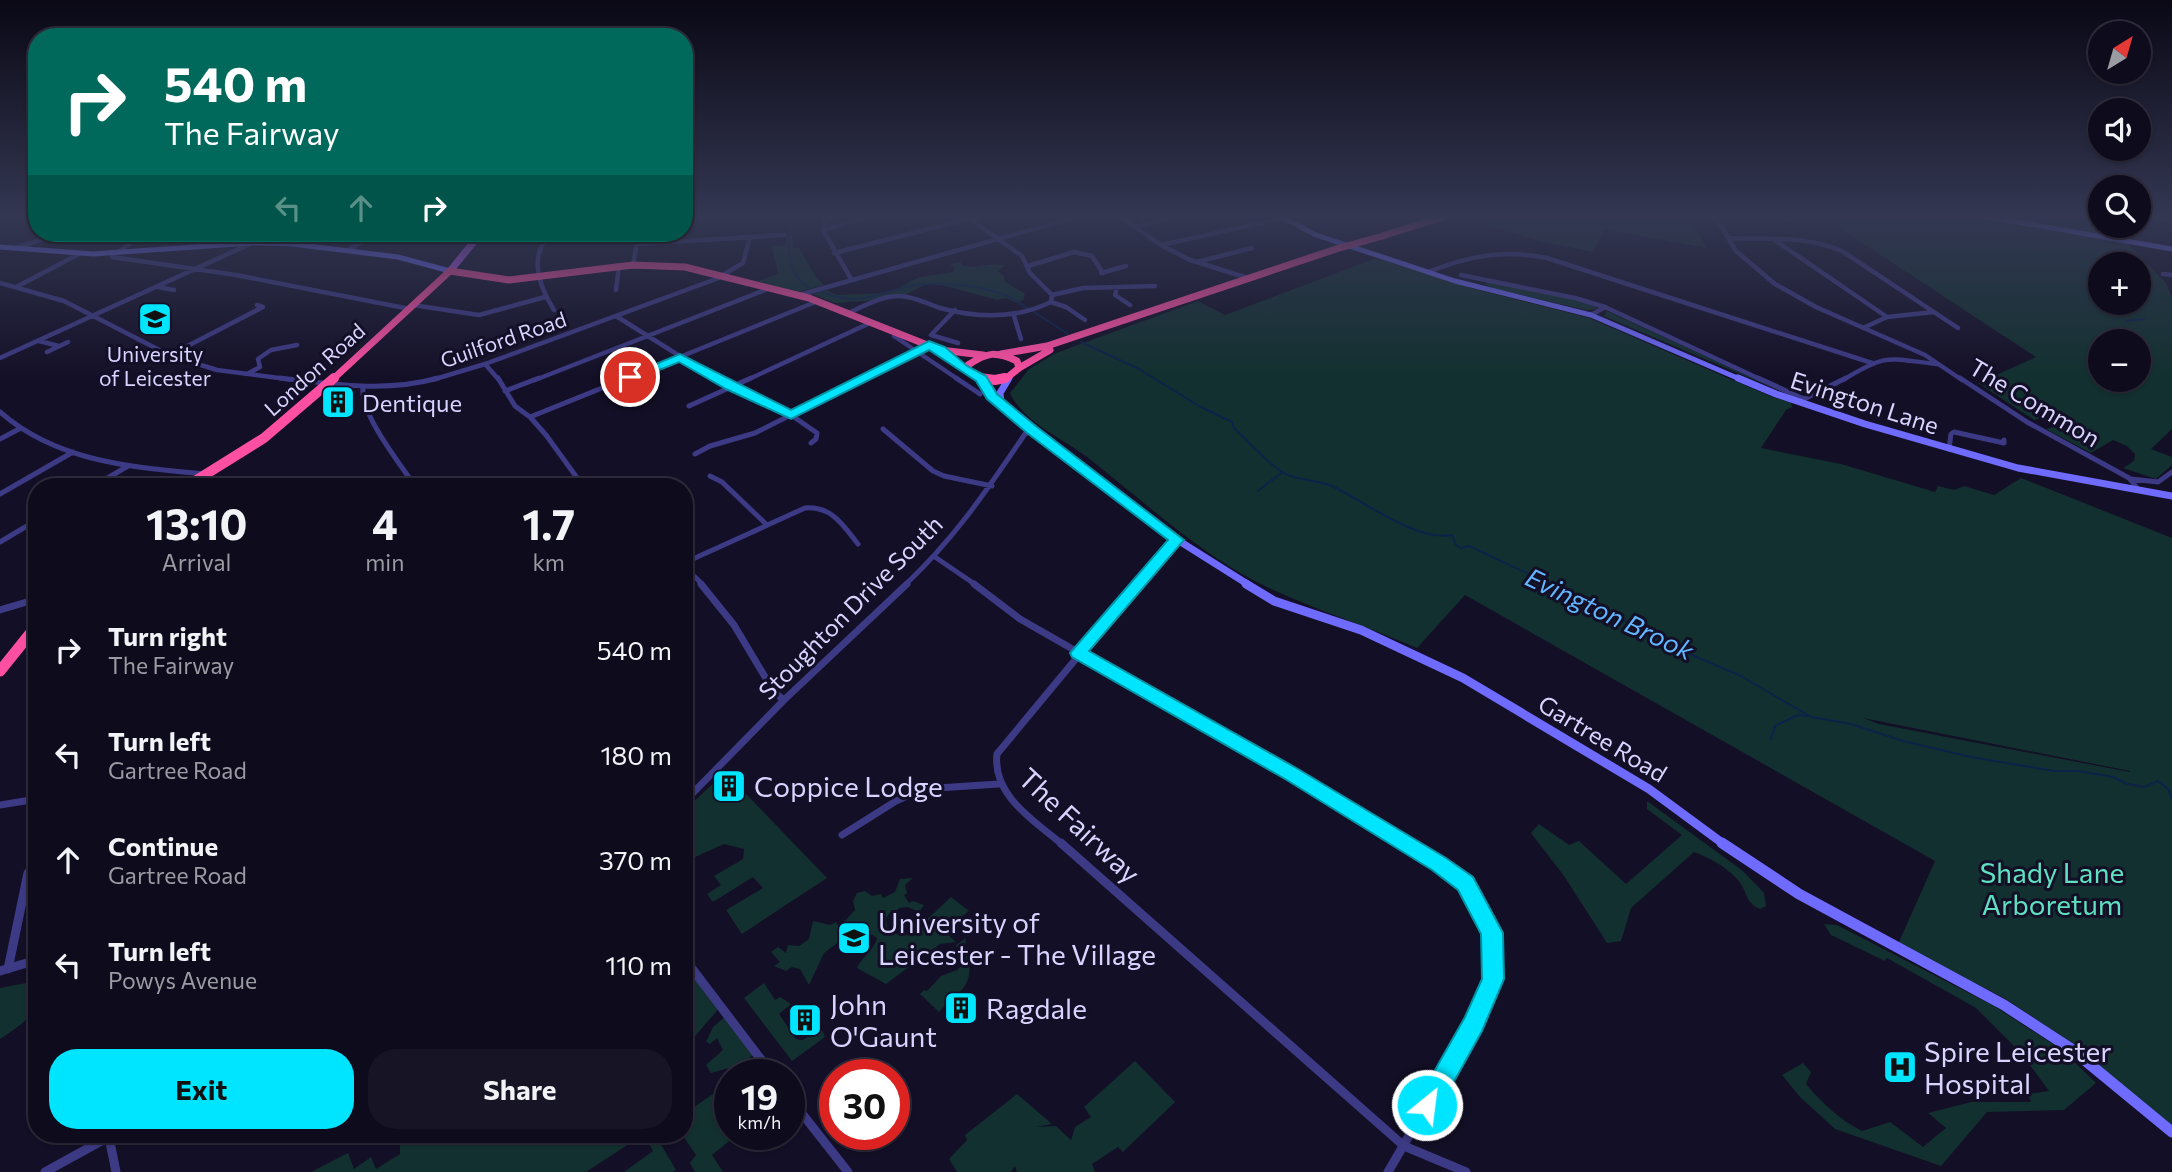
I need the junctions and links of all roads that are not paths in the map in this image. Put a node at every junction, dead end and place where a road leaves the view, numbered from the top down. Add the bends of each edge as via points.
1 (48, 271) edge
2 (194, 271) edge
3 (200, 271) edge
4 (450, 271) joint
5 (540, 271) edge
6 (582, 271) edge
7 (618, 271) edge
8 (702, 271) edge
9 (730, 271) edge
10 (846, 271) edge
11 (883, 271) edge
12 (1031, 271) edge
13 (1223, 271) edge
14 (1275, 271) edge
15 (1424, 271) edge
16 (1432, 271) edge
17 (1587, 271) edge
18 (1758, 271) edge
19 (1820, 271) edge
20 (1870, 271) edge
21 (1428, 272) junction
22 (2163, 274) dead end
23 (722, 275) junction
24 (1461, 275) dead end
25 (2172, 275) edge
26 (541, 276) junction
27 (851, 279) junction
28 (1249, 279) junction
29 (0, 282) edge
30 (12, 285) junction
31 (19, 286) junction
32 (1155, 286) dead end
33 (158, 287) junction
34 (772, 288) junction
35 (1117, 288) junction
36 (0, 290) edge
37 (174, 290) dead end
38 (616, 290) dead end
39 (799, 295) junction
40 (1052, 295) junction
41 (545, 297) junction
42 (818, 301) junction
43 (1051, 302) junction
44 (1178, 303) junction
45 (257, 305) dead end
46 (1130, 305) dead end
47 (412, 307) junction
48 (1605, 307) junction
49 (554, 310) dead end
50 (955, 310) junction
51 (1934, 312) junction
52 (848, 313) junction
53 (1591, 315) junction
54 (615, 316) junction
55 (1014, 316) junction
56 (93, 317) junction
57 (1887, 317) junction
58 (1085, 320) dead end
59 (872, 323) junction
60 (1863, 328) junction
61 (1958, 328) dead end
62 (646, 336) junction
63 (894, 336) dead end
64 (1021, 339) dead end
65 (38, 341) junction
66 (68, 342) dead end
67 (958, 343) dead end
68 (297, 345) dead end
69 (929, 345) junction
70 (59, 346) junction
71 (1912, 349) junction
72 (918, 350) junction
73 (940, 350) junction
74 (47, 352) dead end
75 (1001, 354) junction
76 (169, 355) junction
77 (983, 355) junction
78 (680, 357) junction
79 (0, 358) edge
80 (1895, 358) junction
81 (1872, 363) junction
82 (485, 364) junction
83 (1940, 365) junction
84 (1019, 368) junction
85 (968, 371) junction
86 (247, 374) junction
87 (1009, 377) junction
88 (979, 381) junction
89 (326, 385) junction
90 (731, 387) junction
91 (970, 387) junction
92 (363, 388) junction
93 (505, 391) junction
94 (980, 394) dead end
95 (1001, 403) junction
96 (689, 406) dead end
97 (0, 412) edge
98 (791, 415) junction
99 (530, 417) junction
100 (19, 429) junction
101 (883, 429) dead end
102 (1032, 430) junction
103 (0, 439) edge
104 (2004, 440) dead end
105 (811, 443) dead end
106 (1948, 449) junction
107 (73, 452) junction
108 (695, 454) dead end
109 (129, 466) junction
110 (2172, 472) edge
111 (206, 474) junction
112 (710, 476) dead end
113 (108, 478) edge
114 (200, 478) edge
115 (409, 478) edge
116 (577, 478) edge
117 (2131, 479) junction
118 (992, 486) junction
119 (2138, 489) junction
120 (0, 494) edge
121 (2172, 496) edge
122 (28, 525) edge
123 (767, 525) junction
124 (1176, 540) junction
125 (0, 542) edge
126 (858, 544) dead end
127 (935, 557) junction
128 (693, 561) edge
129 (693, 574) edge
130 (28, 602) edge
131 (0, 610) edge
132 (28, 636) edge
133 (1078, 653) junction
134 (2, 667) edge
135 (784, 700) junction
136 (999, 783) junction
137 (693, 793) edge
138 (28, 800) edge
139 (0, 805) edge
140 (842, 835) dead end
141 (28, 873) dead end
142 (26, 886) joint
143 (28, 963) edge
144 (4, 970) edge
145 (693, 970) edge
146 (761, 1059) edge
147 (805, 1117) edge
148 (2172, 1132) edge
149 (97, 1143) edge
150 (112, 1143) edge
151 (1404, 1146) junction
152 (45, 1172) edge
153 (116, 1172) edge
154 (848, 1172) edge
155 (1388, 1172) edge
156 (1466, 1172) edge

1 - 31 street
2 - 33 street
3 - 47 street
4 - 26 highway via 509,279
4 - 47 highway, London Road
5 - 26 street
6 - 26 highway
7 - 38 street
8 - 23 highway
9 - 23 street
10 - 27 street
11 - 27 street
12 - 40 street
13 - 28 street
14 - 28 highway
15 - 21 main road, Evington Lane
16 - 21 street
17 - 81 street
18 - 60 street, The Common via 1816,307
19 - 57 street
20 - 51 street
21 - 53 main road, Evington Lane
22 - 25 street
23 - 34 highway
23 - 54 street, Guilford Road
24 - 48 street, Evington Lane
26 - 41 street
27 - 39 street
28 - 44 highway
29 - 30 street, Guilford Road
30 - 31 street, Guilford Road
30 - 36 street
31 - 56 street, Guilford Road via 64,301
32 - 35 street
33 - 37 street
33 - 56 street
34 - 39 highway
34 - 62 street
35 - 40 street via 1083,288
35 - 46 street via 1115,295
39 - 42 highway
40 - 43 street
41 - 47 street via 479,315
41 - 49 street
42 - 52 highway
42 - 78 street
43 - 55 street
43 - 58 street
44 - 75 highway via 1040,348
44 - 84 highway via 1052,349
45 - 76 street via 262,307
47 - 89 highway, London Road
48 - 53 street
48 - 81 street, Evington Lane via 1800,398 1813,397
50 - 52 street via 897,296
50 - 55 street
50 - 67 street via 931,335
51 - 57 street
51 - 61 street
52 - 59 highway
53 - 106 main road, Evington Lane via 1776,394
54 - 62 street
54 - 82 street, Guilford Road
55 - 64 street
56 - 65 street
56 - 76 street, Guilford Road
57 - 60 street
59 - 69 highway
59 - 90 street
60 - 71 street, The Common
62 - 78 street
62 - 93 street
63 - 72 street
65 - 70 street
65 - 79 street
66 - 70 street
68 - 86 street via 267,352 258,359 260,367
69 - 72 street
69 - 73 highway
70 - 74 street
71 - 80 street
71 - 83 street, The Common
72 - 91 street
72 - 98 street
73 - 77 highway
73 - 85 highway
75 - 77 highway
75 - 84 highway via 1017,361
76 - 86 street, Guilford Road
77 - 85 highway via 971,361
78 - 90 street
78 - 99 street
80 - 81 street
80 - 83 street
82 - 92 street, Guilford Road via 420,383
82 - 93 street
83 - 117 street, The Common via 2027,422
84 - 87 highway
85 - 88 highway
86 - 89 street, Guilford Road
87 - 88 highway
87 - 95 main road via 1000,393
88 - 91 street
88 - 95 main road, Gartree Road
89 - 92 street, Guilford Road
89 - 111 highway, London Road via 264,438
90 - 96 street
90 - 98 street
91 - 94 street
92 - 115 street via 362,396 381,438
93 - 99 street
95 - 102 main road, Gartree Road
97 - 100 street
98 - 105 street via 817,433
98 - 108 street
99 - 116 street
100 - 103 street
100 - 107 street
101 - 118 street via 933,471
102 - 118 street, Stoughton Drive South
102 - 124 main road, Gartree Road
104 - 106 street via 1954,432
106 - 119 main road, Evington Lane via 2044,474
107 - 109 street
107 - 120 street
109 - 111 street
109 - 113 street
110 - 117 street via 2158,482
111 - 114 highway, London Road
112 - 123 street
117 - 119 street, The Common
118 - 127 street, Stoughton Drive South
119 - 121 main road, Evington Lane
122 - 125 street
123 - 126 street via 801,509 821,507 835,515
123 - 128 street
124 - 133 street, The Fairway
124 - 148 main road, Gartree Road via 1274,601 1361,629 1463,678 1649,789 1799,894 2004,1005 2070,1048
127 - 133 street via 1020,619
127 - 135 street, Stoughton Drive South
129 - 135 street via 732,620
130 - 131 street
132 - 134 highway
133 - 136 street, The Fairway via 997,754
133 - 151 street via 1291,774 1465,884 1492,933 1493,979 1474,1024
135 - 137 street, Stoughton Drive South
136 - 140 street via 922,789
136 - 151 street, The Fairway via 1010,798
138 - 139 street
141 - 142 street
142 - 144 street
143 - 144 street
145 - 146 street
147 - 154 street
149 - 152 street
150 - 153 street
151 - 155 street
151 - 156 street, The Fairway

